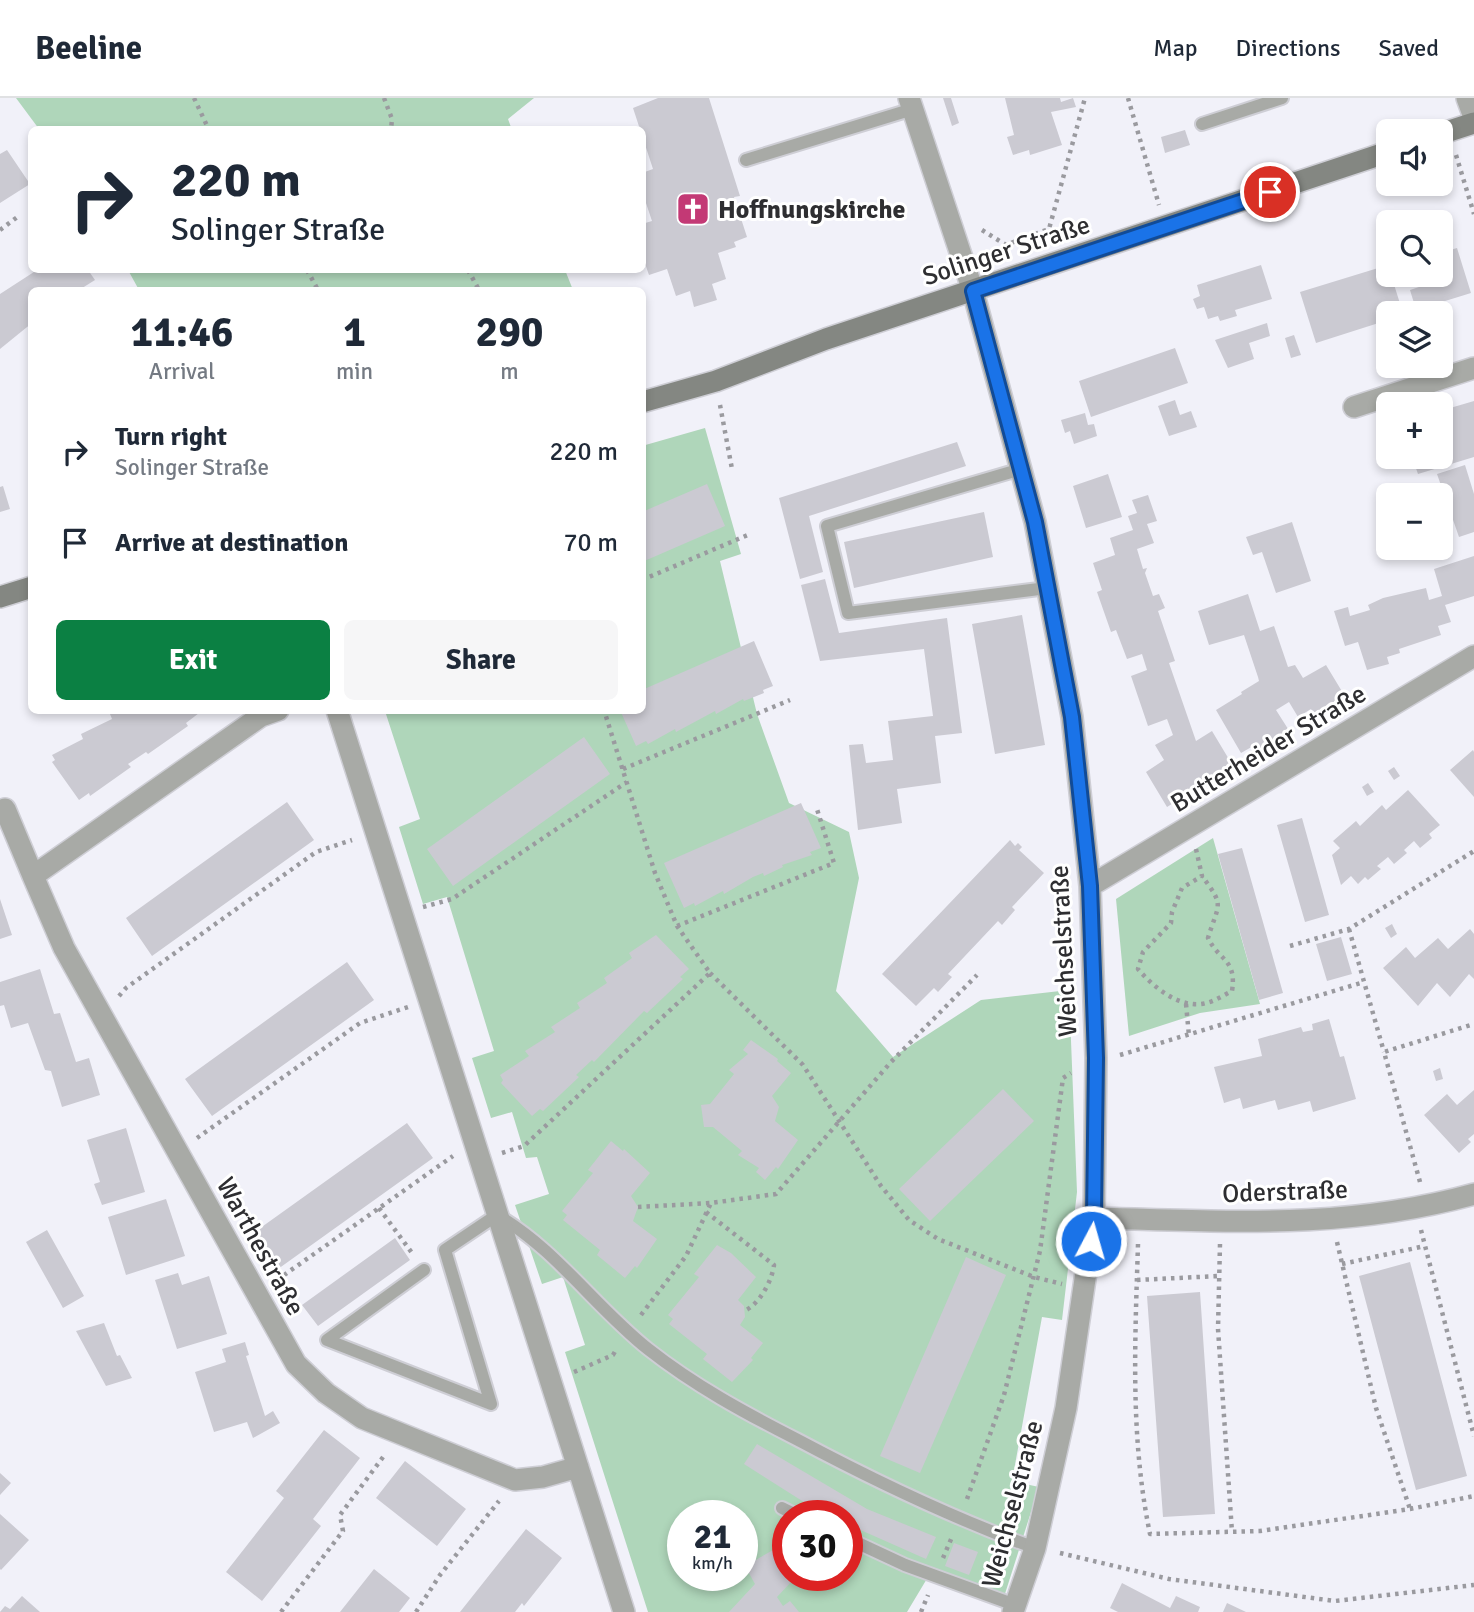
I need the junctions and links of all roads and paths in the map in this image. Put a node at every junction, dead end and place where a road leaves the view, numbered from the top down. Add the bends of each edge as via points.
1 (194, 98) edge
2 (384, 98) edge
3 (1086, 98) edge
4 (1128, 98) edge
5 (1282, 98) edge
6 (1467, 98) edge
7 (911, 103) edge
8 (1474, 117) edge
9 (1474, 123) edge
10 (1202, 124) dead end
11 (207, 126) edge
12 (391, 126) edge
13 (1453, 130) edge
14 (1376, 156) edge
15 (1453, 157) edge
16 (746, 160) dead end
17 (1474, 214) edge
18 (20, 215) dead end
19 (976, 221) dead end
20 (1165, 228) junction
21 (0, 230) edge
22 (1027, 237) junction
23 (1038, 269) junction
24 (973, 291) junction
25 (1474, 368) edge
26 (716, 381) junction
27 (646, 401) edge
28 (1354, 407) dead end
29 (732, 469) dead end
30 (1021, 469) junction
31 (750, 534) dead end
32 (646, 578) edge
33 (28, 588) edge
34 (1048, 589) junction
35 (0, 597) edge
36 (1474, 656) edge
37 (790, 700) dead end
38 (267, 714) edge
39 (338, 714) edge
40 (605, 714) edge
41 (623, 769) junction
42 (627, 782) junction
43 (816, 806) dead end
44 (5, 809) dead end
45 (1191, 828) junction
46 (375, 831) junction
47 (1474, 851) edge
48 (33, 876) junction
49 (1202, 876) junction
50 (1090, 886) junction
51 (402, 914) junction
52 (677, 926) junction
53 (1349, 929) junction
54 (1290, 946) dead end
55 (710, 973) junction
56 (977, 975) dead end
57 (1364, 982) junction
58 (125, 988) dead end
59 (429, 1000) junction
60 (1186, 1004) junction
61 (1474, 1024) edge
62 (1189, 1036) junction
63 (1384, 1052) junction
64 (1096, 1058) junction
65 (838, 1122) junction
66 (477, 1151) junction
67 (176, 1152) junction
68 (1474, 1194) edge
69 (711, 1203) junction
70 (638, 1207) dead end
71 (1422, 1208) junction
72 (379, 1209) junction
73 (706, 1212) junction
74 (497, 1215) junction
75 (1094, 1218) junction
76 (1139, 1219) junction
77 (1333, 1220) junction
78 (1221, 1222) junction
79 (1425, 1246) junction
80 (1342, 1264) junction
81 (424, 1270) joint
82 (1220, 1276) junction
83 (1034, 1277) junction
84 (1137, 1280) junction
85 (1083, 1289) junction
86 (257, 1294) junction
87 (744, 1311) dead end
88 (629, 1332) junction
89 (551, 1382) junction
90 (400, 1434) junction
91 (1474, 1436) edge
92 (578, 1467) junction
93 (515, 1480) junction
94 (1474, 1496) edge
95 (1410, 1510) junction
96 (959, 1520) junction
97 (1232, 1532) junction
98 (863, 1545) edge
99 (1035, 1548) junction
100 (935, 1577) junction
101 (1474, 1585) edge
102 (1014, 1608) edge
103 (281, 1612) edge
104 (416, 1612) edge
105 (624, 1612) edge
106 (920, 1612) edge

1 - 11 path
2 - 12 path
3 - 22 path via 1049,229
4 - 20 path
5 - 10 lane
6 - 8 street
7 - 16 lane
7 - 24 street, Weichselstraße
9 - 13 main road
14 - 20 main road, Solinger Straße
15 - 17 path
18 - 21 path
19 - 22 path via 984,234 1006,244
20 - 23 main road, Solinger Straße
22 - 23 path
23 - 24 main road, Solinger Straße
24 - 26 main road, Solinger Straße
24 - 30 street, Weichselstraße
25 - 28 street
26 - 27 main road, Solinger Straße
26 - 29 path
30 - 34 street, Weichselstraße
30 - 34 lane via 827,526 848,612
31 - 32 path
33 - 35 main road
34 - 50 street, Weichselstraße via 1072,717
36 - 45 street, Butterheider Straße
37 - 41 path
38 - 48 street
39 - 46 street
40 - 41 path
41 - 42 path
42 - 51 path via 452,899
42 - 52 path
43 - 52 path via 834,863
44 - 48 street, Warthestraße
45 - 49 path
45 - 50 street, Butterheider Straße
46 - 51 street
46 - 58 path via 316,852
47 - 53 path
48 - 67 street, Warthestraße via 64,948
49 - 60 path via 1182,888 1171,923 1143,952 1138,968 1149,982
49 - 60 path via 1218,896 1219,906 1208,937 1212,947 1228,959 1234,979 1232,991 1206,1003
50 - 64 street, Weichselstraße
51 - 59 street
52 - 55 path
53 - 54 path
53 - 57 path
55 - 65 path via 803,1065
55 - 66 path via 524,1146
56 - 65 path
57 - 62 path
57 - 63 path
59 - 66 street
59 - 67 path via 360,1023
60 - 62 path
61 - 63 path
62 - 64 path via 1131,1054
63 - 71 path
64 - 75 street, Weichselstraße
64 - 83 path via 1063,1078
65 - 69 path via 776,1194
65 - 83 path via 909,1220 938,1238
66 - 72 path
66 - 74 street
67 - 86 street, Warthestraße
68 - 71 street, Oderstraße
69 - 70 path
69 - 73 path
71 - 77 street, Oderstraße
71 - 79 path
72 - 81 path
72 - 86 path
73 - 87 path via 774,1265 773,1275 753,1307
73 - 88 path via 686,1256
74 - 81 lane via 445,1250 491,1404 327,1340
74 - 88 lane via 533,1238
74 - 89 street
75 - 76 street, Oderstraße
75 - 85 street, Weichselstraße
76 - 78 street, Oderstraße
76 - 84 path
77 - 78 street, Oderstraße
77 - 80 path
78 - 82 path
79 - 80 path
79 - 91 path
80 - 95 path via 1376,1408
82 - 84 path
82 - 97 path via 1218,1329
83 - 85 path
83 - 96 path via 1004,1395
84 - 97 path via 1133,1378 1140,1485 1150,1534
85 - 99 street, Weichselstraße via 1066,1408
86 - 90 street, Warthestraße via 296,1364 362,1418
88 - 89 path via 613,1355
88 - 96 lane via 702,1390
89 - 92 street
90 - 93 street, Warthestraße
90 - 103 path via 340,1516 343,1531
92 - 93 street, Warthestraße
92 - 105 street
93 - 104 path
94 - 95 path
95 - 97 path
96 - 99 lane
96 - 100 path
98 - 100 lane
99 - 101 path via 1169,1579 1335,1601
99 - 102 street, Weichselstraße
100 - 102 lane
100 - 106 path

